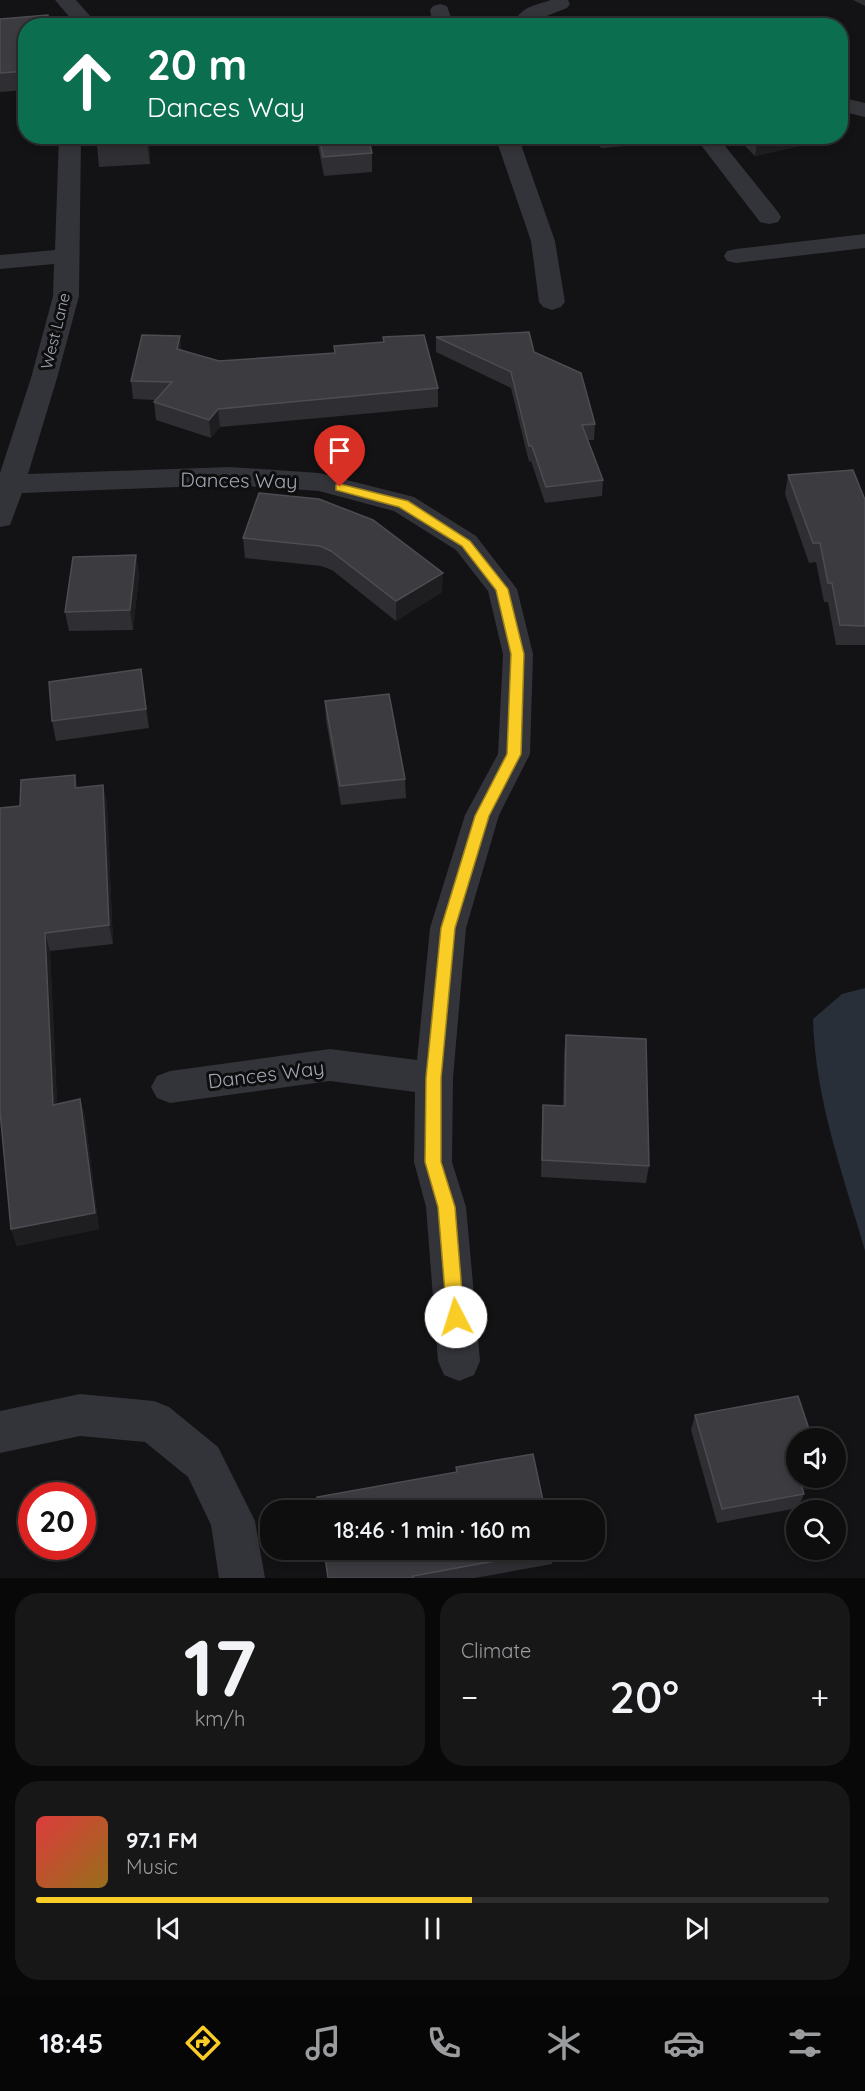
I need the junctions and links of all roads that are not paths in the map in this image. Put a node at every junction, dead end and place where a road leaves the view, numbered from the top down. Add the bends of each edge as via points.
1 (65, 0) edge
2 (560, 4) dead end
3 (82, 18) edge
4 (528, 18) edge
5 (848, 106) edge
6 (865, 110) edge
7 (70, 144) edge
8 (509, 144) edge
9 (711, 144) edge
10 (769, 217) dead end
11 (865, 241) edge
12 (66, 256) junction
13 (736, 256) dead end
14 (0, 262) edge
15 (552, 302) dead end
16 (12, 484) junction
17 (0, 518) edge
18 (434, 1078) junction
19 (170, 1086) dead end
20 (459, 1361) dead end
21 (0, 1432) edge
22 (242, 1578) edge

1 - 3 street
2 - 4 street
5 - 6 street
7 - 12 street, West Lane
8 - 15 street via 543,241
9 - 10 street
11 - 13 street
12 - 14 street
12 - 16 street, West Lane via 66,296
16 - 17 street, West Lane
16 - 18 street, Dances Way via 230,476 319,482 404,504 466,543 502,589 518,654 514,754 482,816 448,928
18 - 19 street, Dances Way via 330,1065
18 - 20 street, Dances Way via 433,1162 446,1207
21 - 22 street via 80,1415 153,1422 203,1462 233,1521

